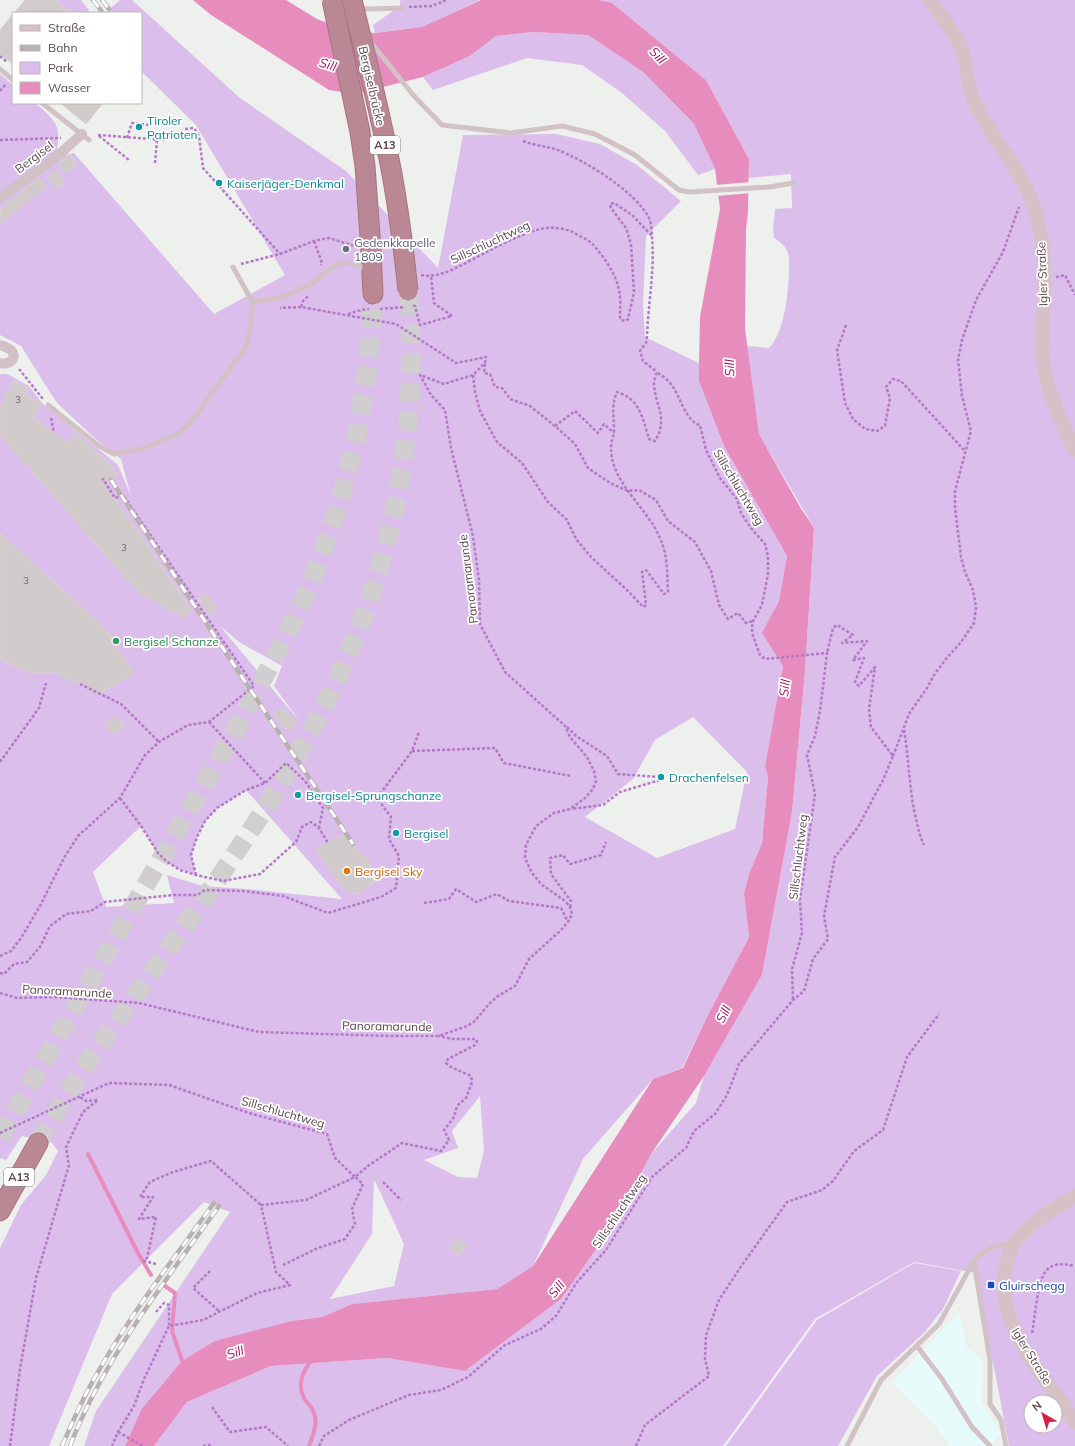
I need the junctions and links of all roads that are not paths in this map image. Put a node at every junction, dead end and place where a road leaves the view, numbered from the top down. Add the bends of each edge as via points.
1 (929, 0) edge
2 (342, 5) edge
3 (402, 8) road end
4 (0, 69) edge
5 (12, 79) edge
6 (43, 104) edge
7 (83, 137) joint
8 (794, 183) dead end
9 (0, 198) edge
10 (372, 260) junction
11 (233, 267) road end
12 (408, 291) tunnel mouth
13 (373, 294) tunnel mouth
14 (252, 301) junction
15 (0, 345) edge
16 (0, 363) edge
17 (48, 405) road end
18 (1075, 450) edge
19 (38, 1143) tunnel mouth
20 (1075, 1196) edge
21 (0, 1211) edge
22 (1016, 1241) junction
23 (974, 1262) junction
24 (917, 1346) junction
25 (1075, 1422) edge
26 (847, 1446) edge
27 (990, 1446) edge
28 (1006, 1446) edge

1 - 18 main road, Igler Straße via 958,41 964,55 973,98 984,121 1024,185 1035,210 1043,243 1043,361 1053,403
2 - 3 lane via 371,9
2 - 8 lane via 414,96 442,125 511,133 562,126 595,134 635,155 679,190 689,192
2 - 10 highway, Bergiselbrücke / A13, bridge via 365,166
2 - 12 highway, Bergiselbrücke / A13, bridge via 373,87 391,173
4 - 5 lane
6 - 7 lane
7 - 9 street, Bergisel
10 - 13 highway, A13
10 - 14 lane via 345,262 333,266 300,290 274,299
11 - 14 lane
14 - 17 lane via 246,347 190,424 177,434 141,449 114,454 99,446
15 - 16 street via 14,356 8,364
19 - 21 highway, A13
20 - 22 main road, Igler Straße via 1044,1215
22 - 23 lane via 991,1248 976,1257
22 - 25 main road, Igler Straße via 1004,1274 1004,1297 1008,1316 1028,1356
23 - 24 lane via 939,1324
23 - 28 lane via 990,1360 990,1404 1001,1420
24 - 26 lane via 881,1380
24 - 27 lane via 942,1379 972,1427

